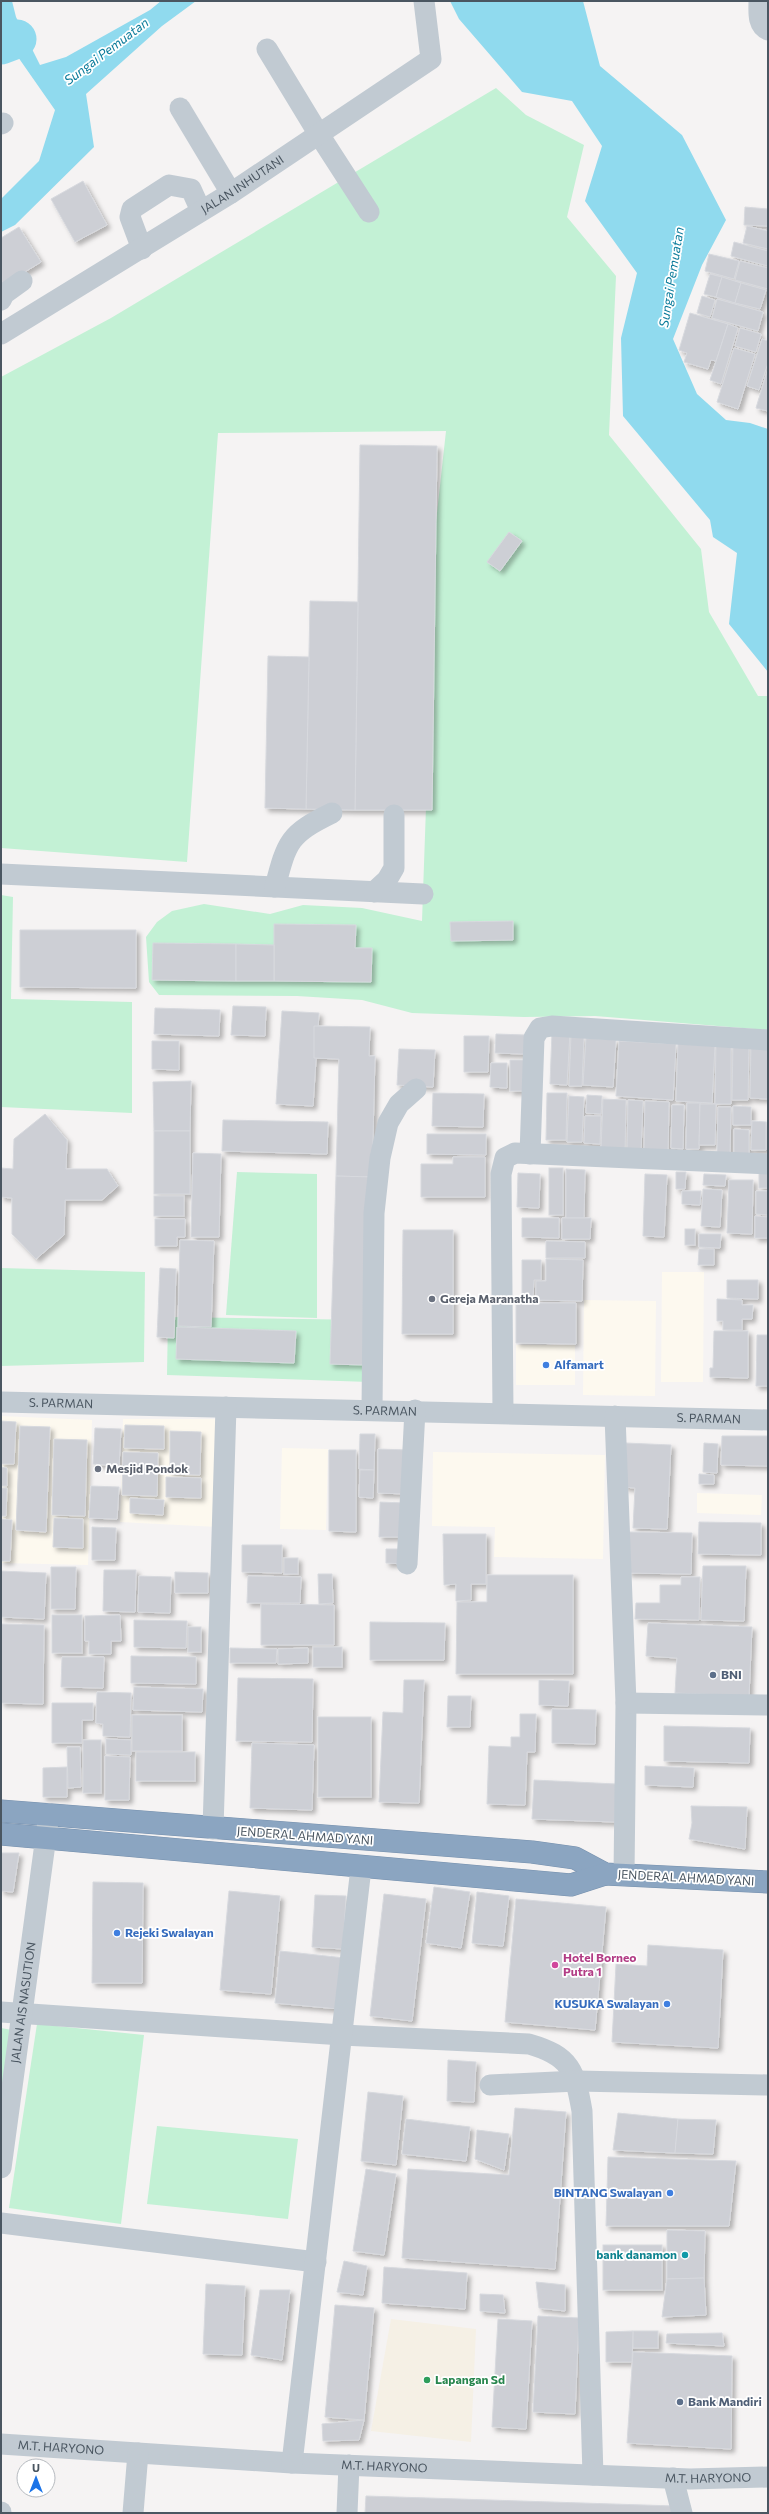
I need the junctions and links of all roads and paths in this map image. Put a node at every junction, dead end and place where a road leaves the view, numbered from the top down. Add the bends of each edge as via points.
1 (424, 1) edge
2 (759, 1) edge
3 (768, 30) edge
4 (267, 49) dead end
5 (180, 108) dead end
6 (318, 133) junction
7 (231, 193) junction
8 (201, 211) junction
9 (370, 212) dead end
10 (142, 249) junction
11 (22, 281) dead end
12 (1, 300) edge
13 (3, 329) edge
14 (332, 813) dead end
15 (394, 815) dead end
16 (1, 874) edge
17 (275, 887) junction
18 (374, 892) junction
19 (423, 894) dead end
20 (768, 1040) edge
21 (416, 1089) dead end
22 (530, 1154) junction
23 (768, 1164) edge
24 (1, 1402) edge
25 (226, 1407) junction
26 (372, 1410) junction
27 (415, 1410) junction
28 (503, 1412) junction
29 (615, 1416) junction
30 (768, 1420) edge
31 (407, 1564) dead end
32 (626, 1703) junction
33 (768, 1705) edge
34 (1, 1811) edge
35 (49, 1814) junction
36 (212, 1829) junction
37 (1, 1834) edge
38 (46, 1837) junction
39 (361, 1868) junction
40 (615, 1874) junction
41 (768, 1882) edge
42 (1, 2012) edge
43 (23, 2013) junction
44 (342, 2035) junction
45 (577, 2081) junction
46 (490, 2085) dead end
47 (768, 2085) edge
48 (1, 2168) edge
49 (1, 2223) edge
50 (316, 2262) junction
51 (1, 2444) edge
52 (1, 2447) edge
53 (138, 2453) junction
54 (292, 2463) junction
55 (349, 2465) junction
56 (592, 2475) junction
57 (768, 2477) edge
58 (673, 2478) junction
59 (133, 2513) edge
60 (347, 2513) edge
61 (682, 2513) edge

1 - 6 street, JALAN INHUTANI via 431,58
2 - 3 street via 760,20
4 - 6 street
5 - 7 street
6 - 7 street, JALAN INHUTANI
6 - 9 street
7 - 8 street, JALAN INHUTANI
8 - 10 street, JALAN INHUTANI
8 - 10 street via 191,189 168,185 132,209 130,217
10 - 13 street, JALAN INHUTANI
11 - 12 street via 4,294
14 - 17 street via 305,826 292,840 284,853
15 - 18 street via 394,868 387,880
16 - 17 street
17 - 18 street
18 - 19 street
20 - 22 street via 552,1026 540,1028 534,1038
21 - 26 street via 400,1104 388,1123 380,1158 374,1213
22 - 23 street
22 - 28 street via 511,1154 502,1163
24 - 25 street, S. PARMAN
25 - 26 street, S. PARMAN
25 - 36 street
26 - 27 street, S. PARMAN
27 - 28 street, S. PARMAN
27 - 31 street
28 - 29 street, S. PARMAN
29 - 30 street, S. PARMAN
29 - 32 street
32 - 33 street
32 - 40 street
34 - 35 highway, JENDERAL AHMAD YANI
35 - 36 highway, JENDERAL AHMAD YANI
35 - 38 street, JALAN AIS NASUTION
36 - 40 highway, JENDERAL AHMAD YANI via 532,1852 575,1858
37 - 38 highway, JENDERAL AHMAD YANI
38 - 39 highway, JENDERAL AHMAD YANI
38 - 43 street, JALAN AIS NASUTION
39 - 40 highway, JENDERAL AHMAD YANI via 571,1885
39 - 44 street
40 - 41 highway, JENDERAL AHMAD YANI
42 - 43 street
43 - 44 street
43 - 48 street, JALAN AIS NASUTION
44 - 45 street via 529,2044 551,2050 564,2060
44 - 50 street
45 - 46 street
45 - 47 street
45 - 56 street via 582,2111
49 - 50 street
50 - 54 street
51 - 52 street
51 - 53 street, M.T. HARYONO
53 - 54 street, M.T. HARYONO
53 - 59 street
54 - 55 street, M.T. HARYONO
55 - 56 street, M.T. HARYONO
55 - 60 street
56 - 58 street, M.T. HARYONO
57 - 58 street, M.T. HARYONO via 719,2480
58 - 61 street

